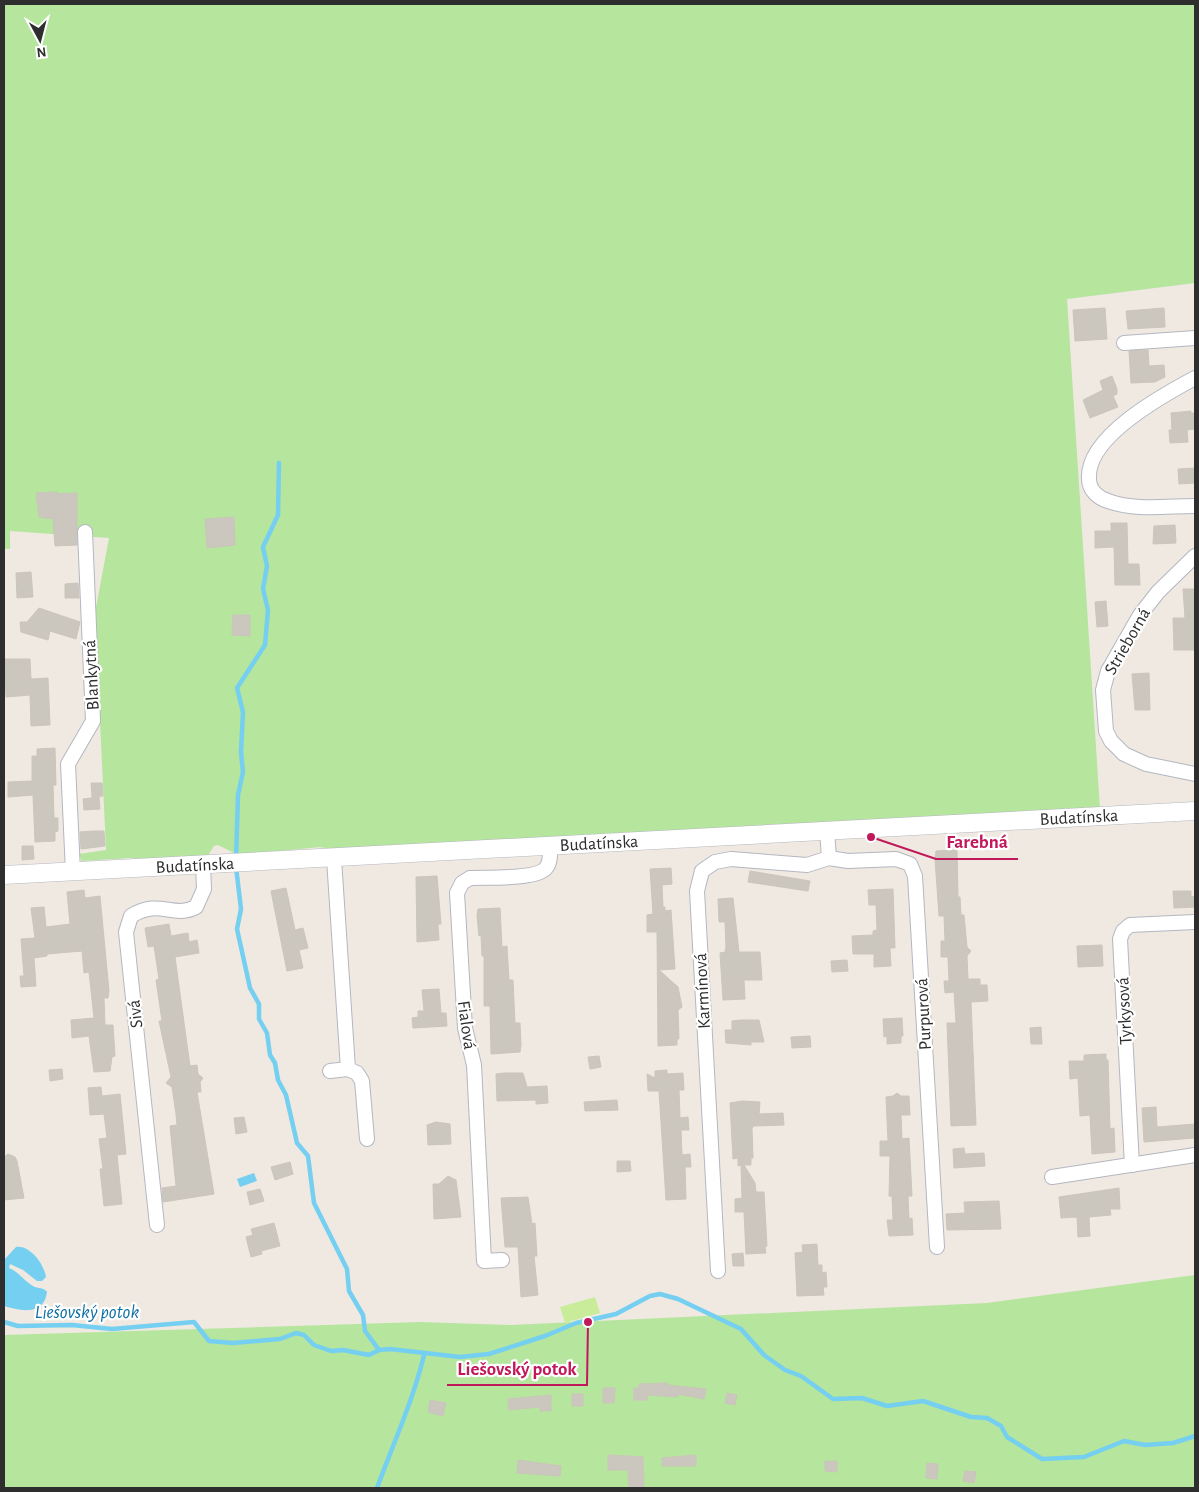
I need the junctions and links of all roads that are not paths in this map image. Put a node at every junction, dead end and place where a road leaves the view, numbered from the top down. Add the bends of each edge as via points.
1 (1195, 338) edge
2 (1124, 343) dead end
3 (1195, 378) edge
4 (1195, 506) edge
5 (85, 532) dead end
6 (1195, 556) edge
7 (1195, 774) edge
8 (1195, 811) edge
9 (827, 830) junction
10 (550, 846) junction
11 (829, 858) junction
12 (334, 859) junction
13 (203, 865) junction
14 (73, 872) junction
15 (4, 875) edge
16 (1195, 922) edge
17 (348, 1069) junction
18 (330, 1071) dead end
19 (367, 1139) dead end
20 (1195, 1155) edge
21 (1132, 1165) junction
22 (1052, 1177) dead end
23 (157, 1226) dead end
24 (937, 1247) dead end
25 (502, 1260) dead end
26 (718, 1272) dead end

1 - 2 street
3 - 4 street via 1128,420 1098,452 1088,473 1094,493 1106,501 1137,506
5 - 14 street, Blankytná via 93,721 68,764
6 - 7 street, Strieborná via 1158,592 1140,615 1108,671 1103,690 1106,731 1124,754 1146,764
8 - 9 street, Budatínska
9 - 10 street, Budatínska
9 - 11 street
10 - 12 street, Budatínska
10 - 25 street, Fialová via 550,862 545,870 534,875 470,878 456,893 465,1028 474,1065 484,1261
11 - 24 street, Purpurová via 848,861 896,859 910,864 915,876
11 - 26 street, Karmínová via 807,865 731,859 715,862 702,871 697,891
12 - 13 street, Budatínska
12 - 17 street
13 - 14 street, Budatínska
13 - 23 street, Sivá via 204,889 196,907 179,912 143,908 131,916 126,932
14 - 15 street, Budatínska
16 - 21 street, Tyrkysová via 1130,926 1120,939
17 - 18 street
17 - 19 street via 357,1073 362,1081
20 - 21 street
21 - 22 street

